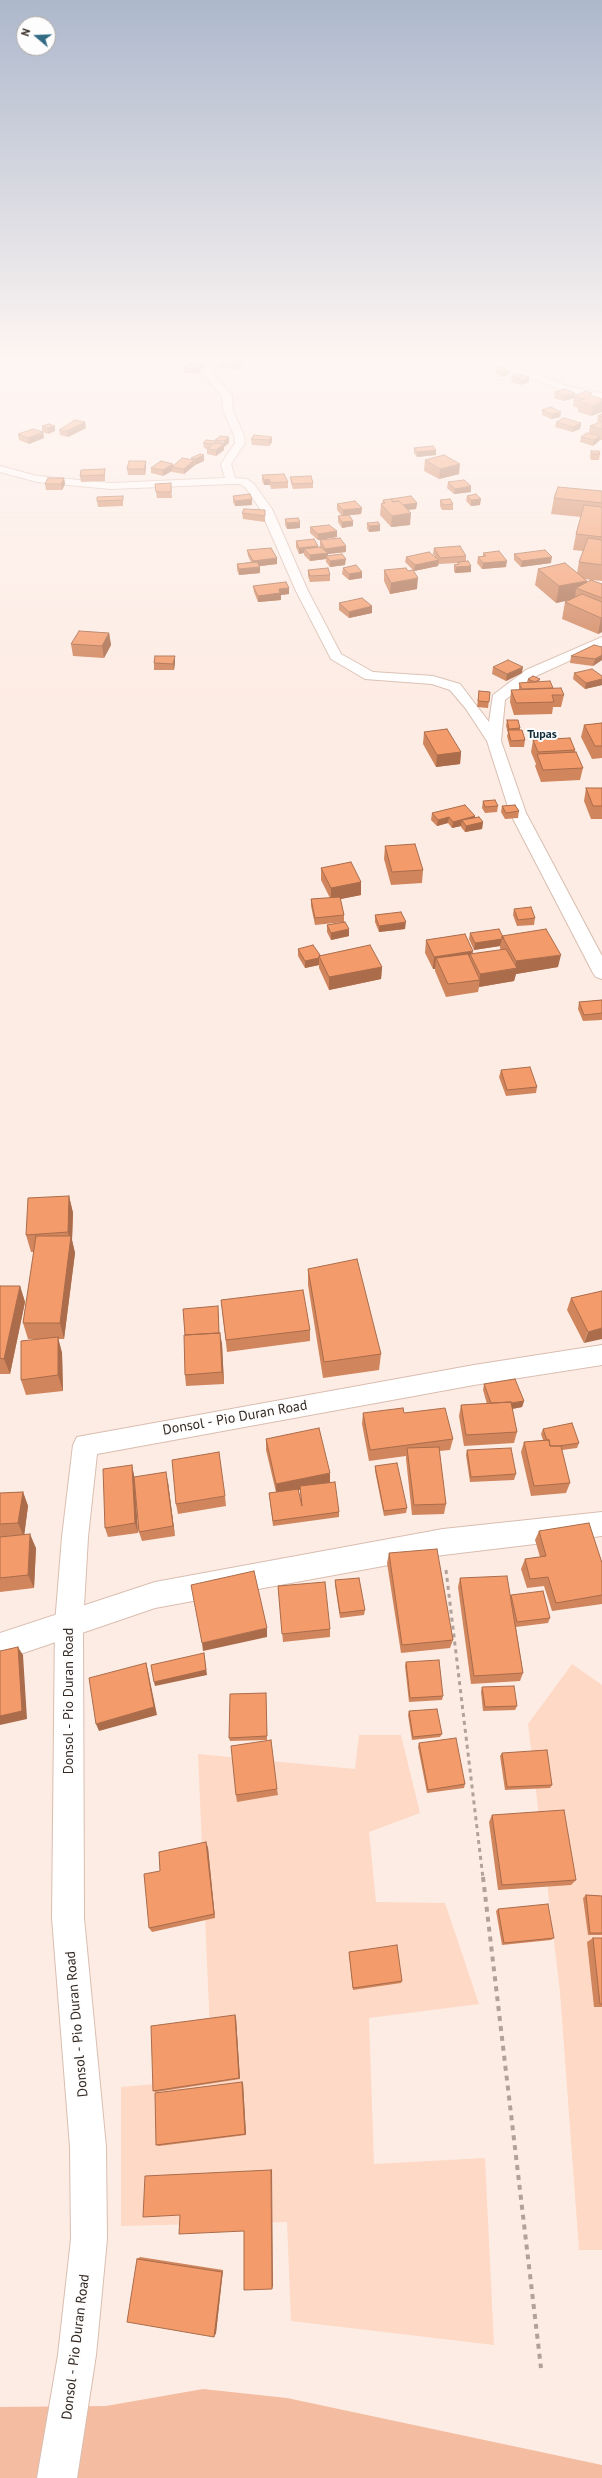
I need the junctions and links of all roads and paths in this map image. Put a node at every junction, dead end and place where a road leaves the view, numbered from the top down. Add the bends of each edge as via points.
1 (23, 475) edge
2 (230, 475) edge
3 (232, 481) junction
4 (602, 641) edge
5 (494, 741) junction
6 (602, 973) edge
7 (602, 1355) edge
8 (602, 1524) edge
9 (443, 1542) junction
10 (69, 1624) junction
11 (0, 1647) edge
12 (541, 2368) dead end
13 (57, 2478) edge

1 - 3 street via 111,486
2 - 3 street
3 - 5 street via 243,481 250,486 266,509 302,591 336,656 370,676 433,680 455,687
4 - 5 street via 531,673 498,698
5 - 6 street via 518,813
7 - 10 street, Donsol - Pio Duran Road via 474,1375 86,1445 74,1536
8 - 9 street
9 - 10 street via 155,1595
9 - 12 path
10 - 11 street
10 - 13 street, Donsol - Pio Duran Road via 68,1918 88,2147 89,2239 77,2355

